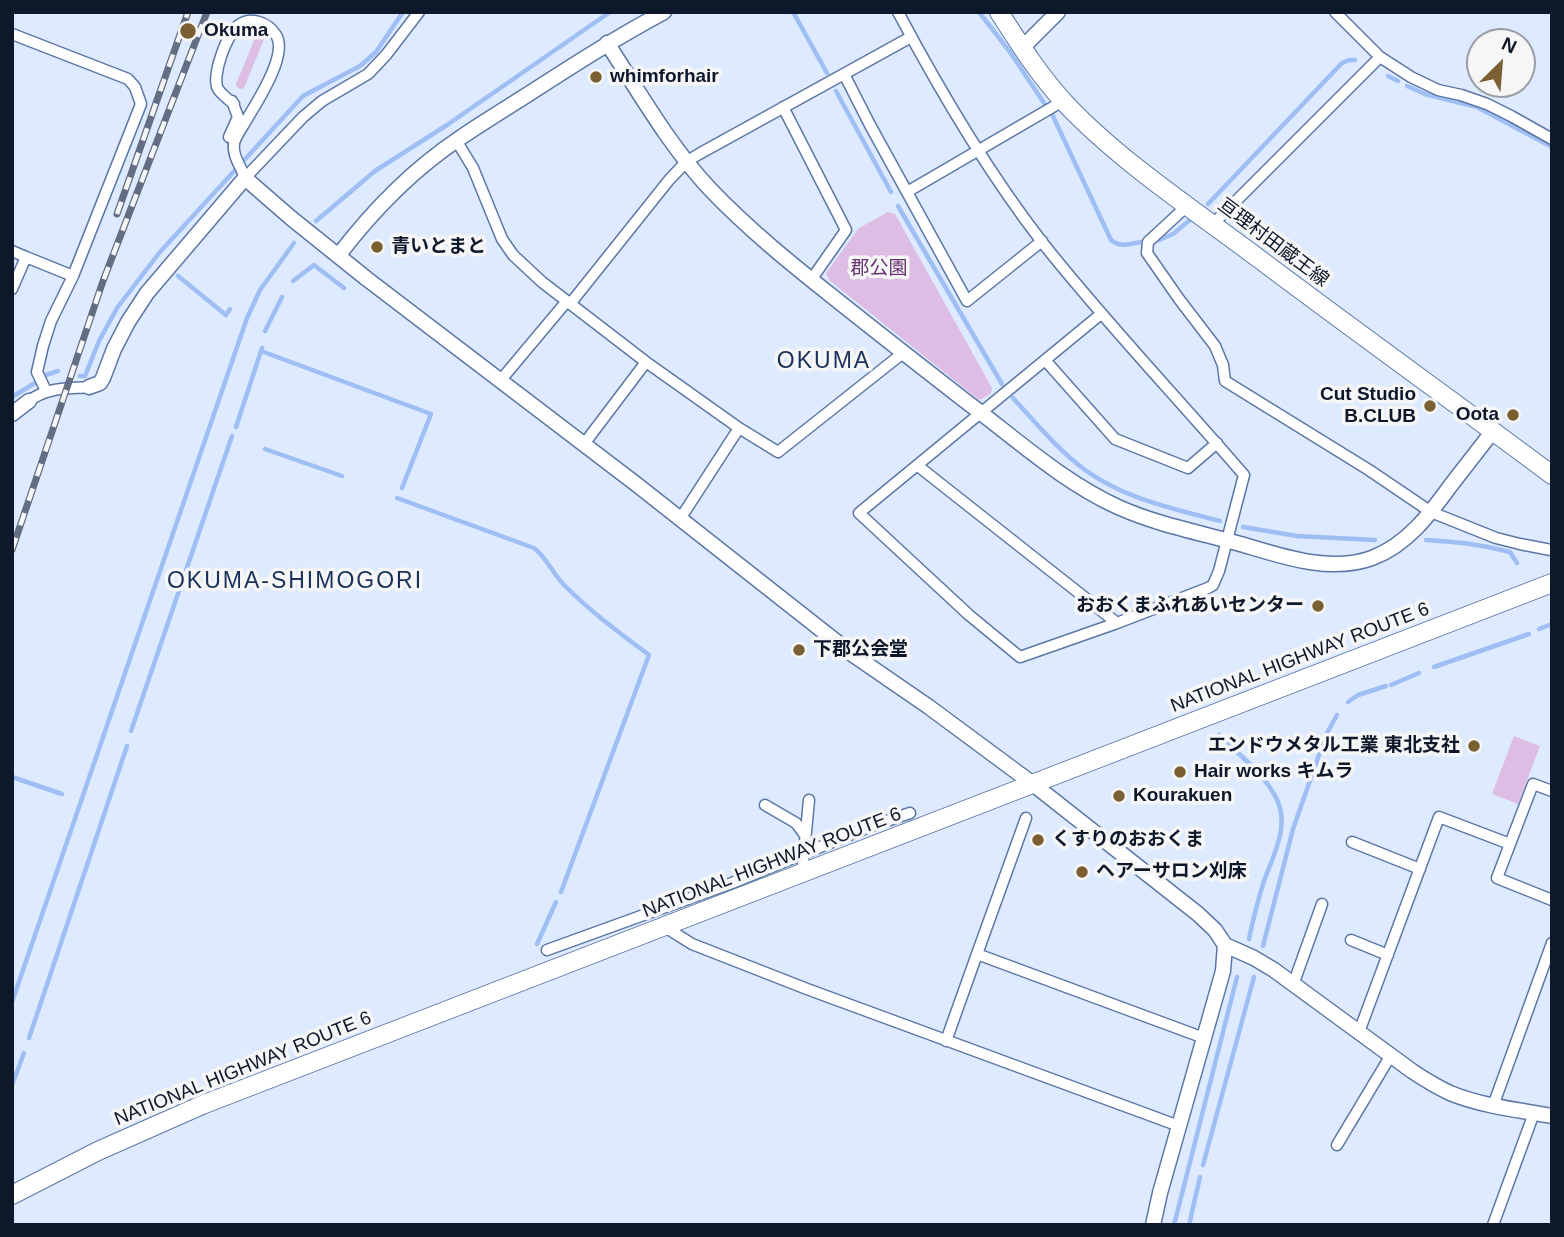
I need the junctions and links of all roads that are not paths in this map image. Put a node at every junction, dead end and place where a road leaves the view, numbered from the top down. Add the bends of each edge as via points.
1 (419, 12) edge
2 (664, 12) edge
3 (898, 12) edge
4 (999, 12) edge
5 (1058, 12) edge
6 (1335, 12) edge
7 (12, 34) edge
8 (911, 37) junction
9 (607, 43) junction
10 (1022, 48) junction
11 (1380, 57) junction
12 (844, 74) junction
13 (1063, 101) junction
14 (783, 107) junction
15 (1552, 139) edge
16 (456, 140) junction
17 (978, 149) junction
18 (686, 163) junction
19 (239, 171) junction
20 (907, 192) junction
21 (1188, 205) junction
22 (1213, 224) junction
23 (1042, 241) junction
24 (12, 251) edge
25 (338, 256) junction
26 (26, 257) junction
27 (73, 276) junction
28 (811, 280) junction
29 (12, 289) edge
30 (568, 303) junction
31 (1101, 314) junction
32 (903, 353) junction
33 (1045, 360) junction
34 (646, 362) junction
35 (500, 381) junction
36 (89, 387) joint
37 (46, 391) junction
38 (29, 401) joint
39 (980, 412) junction
40 (12, 414) edge
41 (739, 428) junction
42 (1493, 431) junction
43 (1217, 443) junction
44 (584, 444) junction
45 (918, 466) junction
46 (1552, 475) edge
47 (1431, 512) junction
48 (680, 519) junction
49 (1226, 540) junction
50 (1551, 550) edge
51 (1552, 583) edge
52 (1117, 623) junction
53 (1033, 784) junction
54 (1552, 791) edge
55 (809, 800) dead end
56 (765, 805) dead end
57 (910, 813) dead end
58 (1026, 818) dead end
59 (805, 835) junction
60 (1352, 842) dead end
61 (1510, 844) junction
62 (804, 853) junction
63 (1420, 869) junction
64 (802, 874) junction
65 (1552, 900) edge
66 (1322, 904) dead end
67 (665, 927) junction
68 (1350, 940) dead end
69 (1552, 943) edge
70 (1225, 945) junction
71 (547, 950) dead end
72 (977, 954) junction
73 (1388, 955) junction
74 (1293, 985) junction
75 (1359, 1032) junction
76 (1205, 1038) junction
77 (946, 1041) junction
78 (1391, 1055) junction
79 (1493, 1106) junction
80 (1534, 1113) junction
81 (1552, 1116) edge
82 (1179, 1126) junction
83 (1337, 1146) dead end
84 (12, 1195) edge
85 (1153, 1225) edge
86 (1493, 1225) edge

1 - 19 street via 368,74 322,102
2 - 9 street
3 - 8 street
4 - 10 main road, 亘理村田蔵王線
5 - 10 street
6 - 11 street
7 - 27 street via 128,79 141,104
8 - 12 street
8 - 17 street
9 - 16 street
9 - 18 street
10 - 13 main road, 亘理村田蔵王線
11 - 15 street via 1438,90 1487,104
11 - 22 street
12 - 14 street
12 - 20 street
13 - 17 street
13 - 21 main road, 亘理村田蔵王線 via 1108,143
14 - 18 street
14 - 28 street via 846,230
16 - 25 street via 386,199
16 - 30 street via 481,184 502,239 513,255
17 - 20 street
17 - 23 street
18 - 28 street via 749,228
18 - 30 street
19 - 19 street via 227,142 238,117 234,104 216,82 232,33 252,20 275,34 278,58 235,139
19 - 25 street
19 - 36 street via 128,323 100,383
20 - 23 street via 967,301
21 - 22 main road, 亘理村田蔵王線
21 - 47 street via 1148,242 1147,253 1215,346 1225,381
22 - 42 main road, 亘理村田蔵王線
23 - 31 street
24 - 26 street
25 - 35 street
26 - 27 street
26 - 29 street
27 - 37 street via 43,346 37,372
28 - 32 street
30 - 34 street
30 - 35 street
31 - 33 street
31 - 43 street
32 - 39 street
32 - 41 street via 778,452
33 - 39 street
33 - 43 street via 1115,439 1188,468
34 - 41 street
34 - 44 street
35 - 44 street
36 - 37 street
37 - 38 street
38 - 40 street
39 - 45 street
39 - 49 street via 1071,481 1117,507
41 - 48 street
42 - 46 main road, 亘理村田蔵王線
42 - 47 street
43 - 49 street via 1244,475
44 - 48 street
45 - 52 street
45 - 52 street via 859,513 1020,657
47 - 49 street via 1386,551 1353,562 1305,561
47 - 50 street via 1496,538
48 - 53 street via 852,654
49 - 52 street via 1219,570 1208,589
51 - 53 main road, NATIONAL HIGHWAY ROUTE 6
53 - 64 main road, NATIONAL HIGHWAY ROUTE 6
53 - 70 street via 1198,914
54 - 61 street via 1533,785
55 - 59 street
56 - 59 street via 796,823
57 - 62 street
58 - 72 street
59 - 62 street
60 - 63 street
61 - 63 street via 1439,817
61 - 65 street via 1497,878
62 - 64 street
62 - 71 street
63 - 73 street
64 - 67 main road, NATIONAL HIGHWAY ROUTE 6
66 - 74 street
67 - 77 street via 692,944
67 - 84 main road, NATIONAL HIGHWAY ROUTE 6 via 202,1105
68 - 73 street
69 - 79 street
70 - 74 street via 1254,957
70 - 76 street via 1223,971
72 - 76 street
72 - 77 street
73 - 75 street
74 - 75 street
75 - 78 street
76 - 82 street
77 - 82 street
78 - 79 street via 1433,1084
78 - 83 street
79 - 80 street
80 - 81 street
80 - 86 street
82 - 85 street

